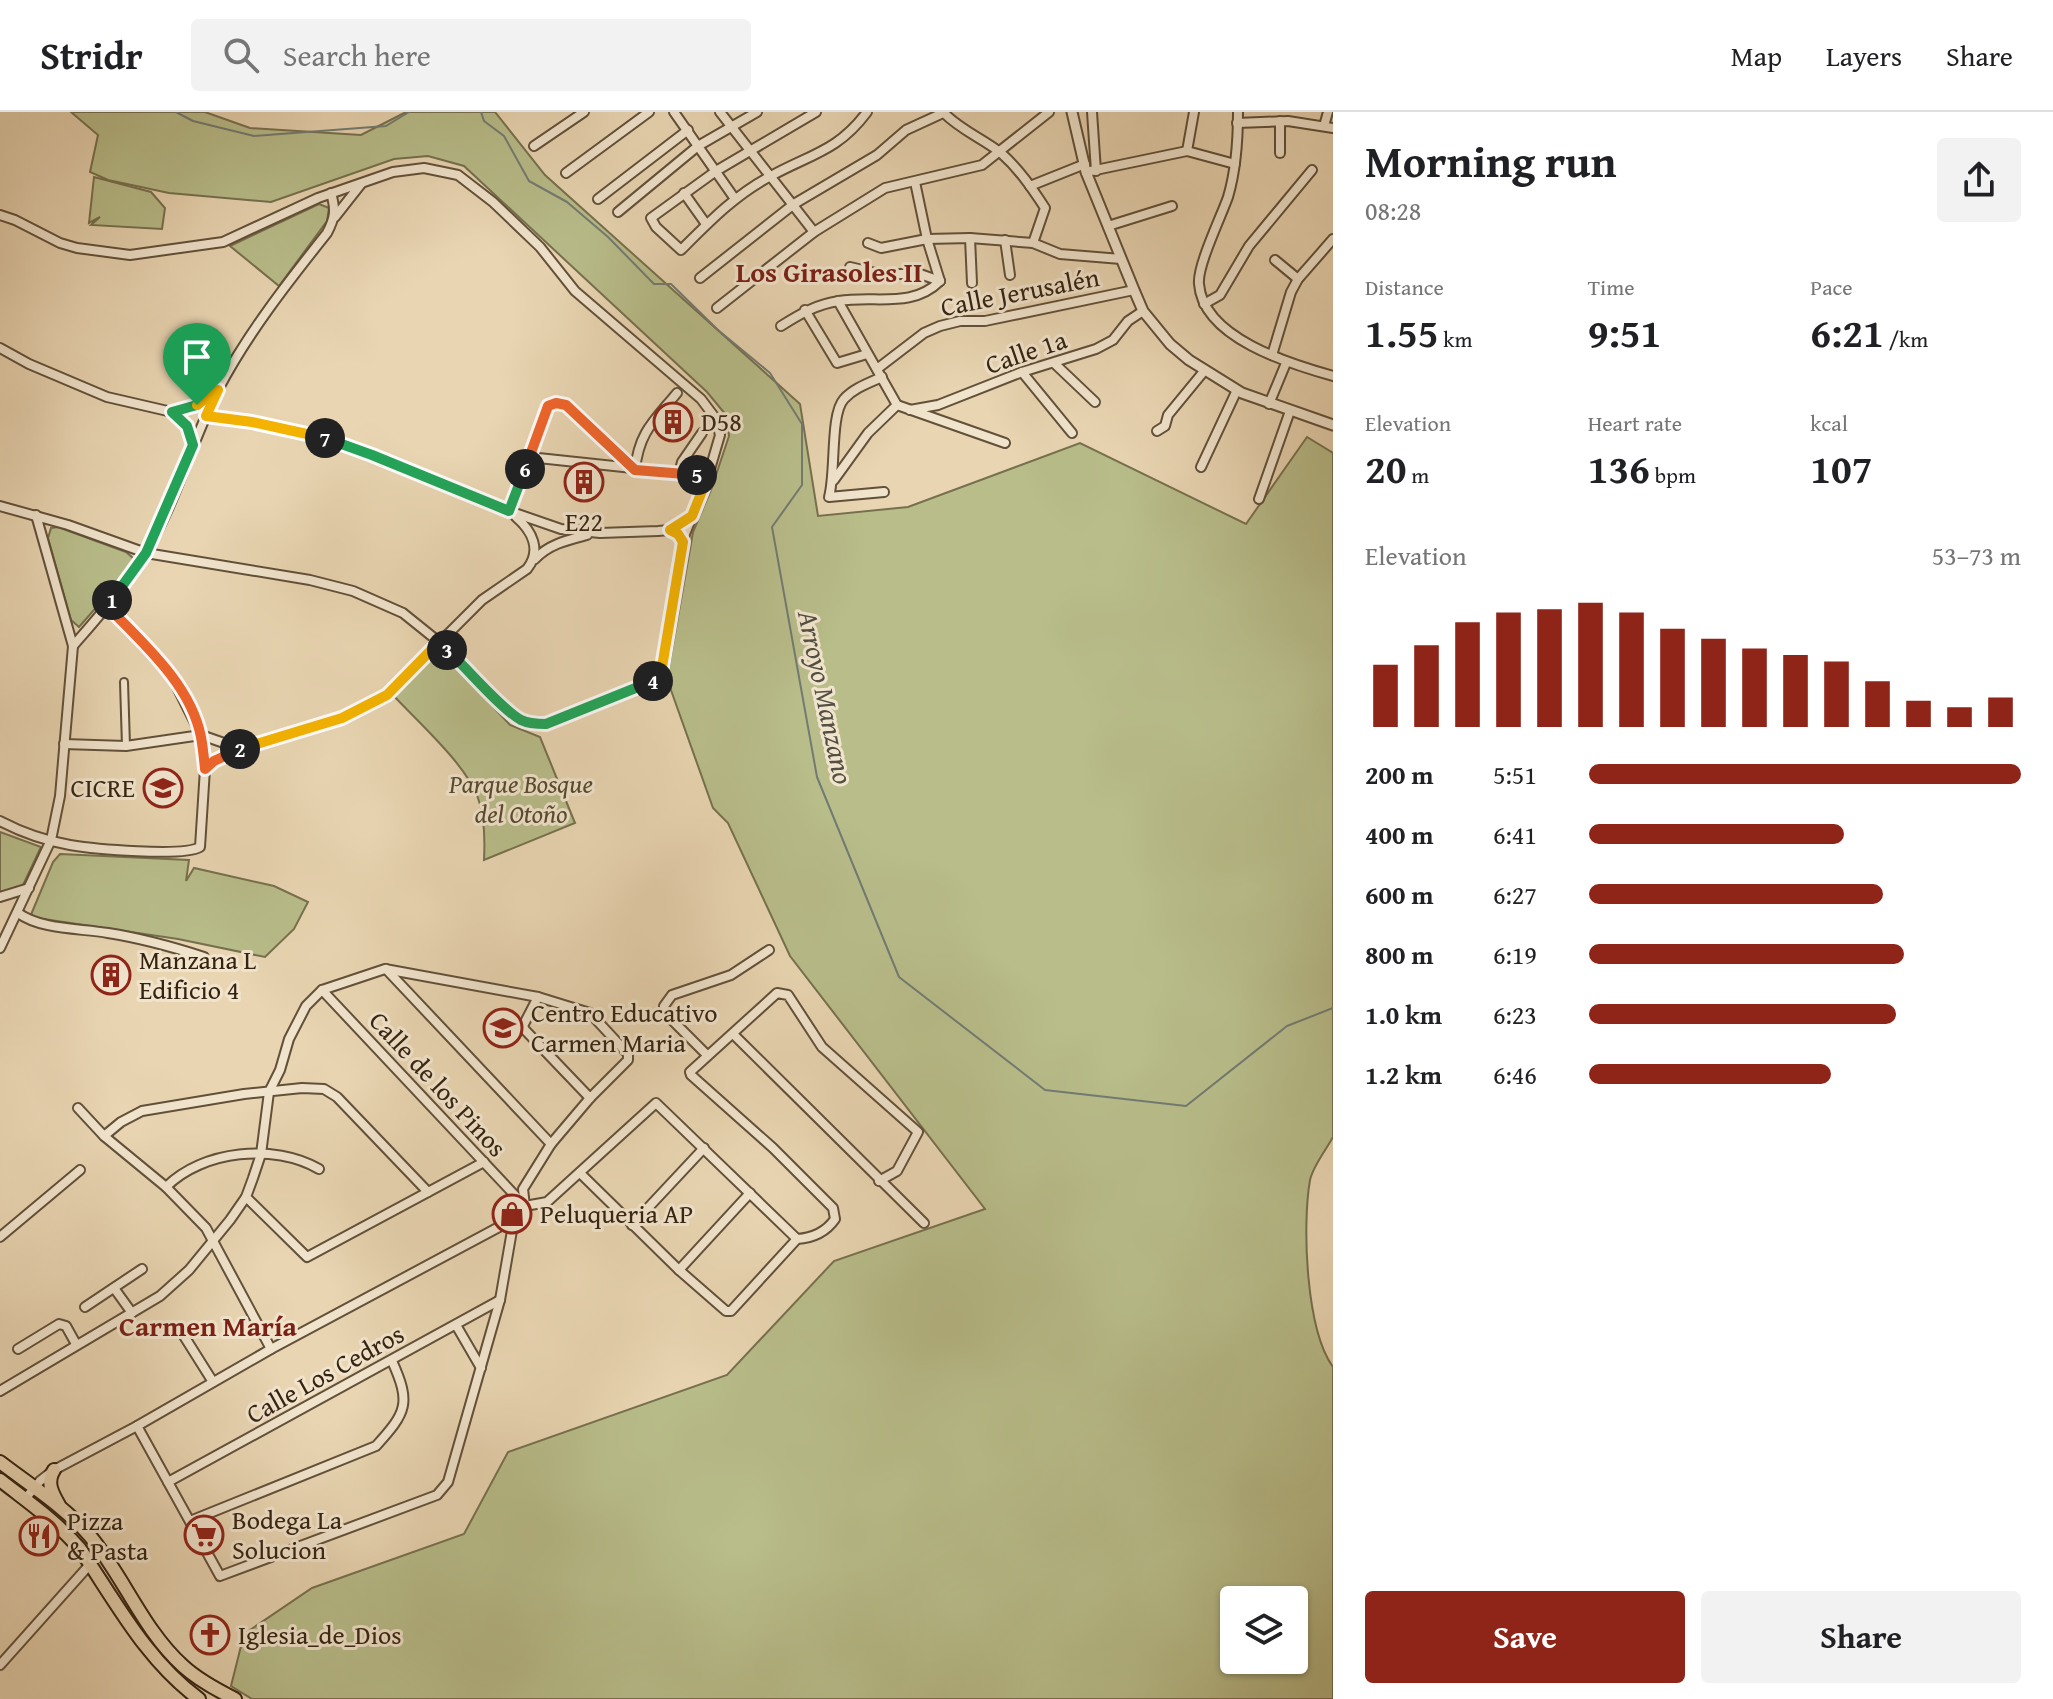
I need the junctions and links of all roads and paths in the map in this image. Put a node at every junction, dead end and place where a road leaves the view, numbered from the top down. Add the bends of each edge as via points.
1 (584, 112) edge
2 (649, 112) edge
3 (674, 112) edge
4 (720, 112) edge
5 (757, 112) edge
6 (816, 112) edge
7 (867, 112) edge
8 (944, 112) edge
9 (1049, 112) edge
10 (1072, 112) edge
11 (1092, 112) edge
12 (1182, 112) edge
13 (1238, 112) edge
14 (1328, 112) edge
15 (1194, 113) edge
16 (1287, 118) edge
17 (1237, 123) junction
18 (732, 126) junction
19 (1328, 127) edge
20 (688, 130) junction
21 (534, 146) dead end
22 (698, 146) junction
23 (751, 151) junction
24 (998, 151) junction
25 (1187, 151) junction
26 (1280, 153) dead end
27 (1235, 164) junction
28 (1089, 169) junction
29 (1312, 170) dead end
30 (716, 171) junction
31 (566, 173) dead end
32 (770, 176) junction
33 (362, 182) junction
34 (915, 182) junction
35 (1030, 186) junction
36 (331, 193) junction
37 (684, 193) junction
38 (598, 199) dead end
39 (735, 199) junction
40 (794, 204) junction
41 (1172, 206) dead end
42 (618, 212) dead end
43 (0, 215) edge
44 (335, 218) junction
45 (706, 224) junction
46 (1108, 226) junction
47 (814, 232) junction
48 (970, 238) junction
49 (927, 239) junction
50 (1333, 239) edge
51 (1005, 240) junction
52 (868, 243) dead end
53 (1033, 243) junction
54 (1121, 259) junction
55 (1275, 260) dead end
56 (850, 267) dead end
57 (1010, 275) dead end
58 (700, 278) dead end
59 (1298, 279) junction
60 (940, 281) junction
61 (972, 283) dead end
62 (1134, 290) junction
63 (838, 301) junction
64 (1204, 304) junction
65 (717, 308) dead end
66 (805, 310) junction
67 (1143, 311) junction
68 (781, 326) dead end
69 (0, 348) edge
70 (867, 354) junction
71 (1272, 355) junction
72 (1054, 363) junction
73 (1286, 363) junction
74 (1205, 370) junction
75 (1022, 372) junction
76 (880, 373) junction
77 (1333, 376) edge
78 (218, 390) junction
79 (1237, 390) junction
80 (677, 393) dead end
81 (1095, 402) dead end
82 (1269, 404) junction
83 (897, 405) junction
84 (910, 410) junction
85 (1290, 411) junction
86 (172, 412) junction
87 (206, 416) junction
88 (1333, 425) edge
89 (1157, 431) dead end
90 (702, 433) dead end
91 (1072, 433) dead end
92 (1005, 443) dead end
93 (193, 445) junction
94 (529, 457) junction
95 (1201, 467) dead end
96 (635, 470) junction
97 (679, 473) junction
98 (708, 476) junction
99 (833, 481) junction
100 (884, 492) dead end
101 (1259, 499) dead end
102 (0, 506) edge
103 (509, 511) junction
104 (36, 515) junction
105 (692, 516) junction
106 (670, 530) junction
107 (600, 533) junction
108 (683, 542) junction
109 (146, 553) junction
110 (527, 569) junction
111 (107, 606) junction
112 (439, 642) junction
113 (73, 646) junction
114 (124, 682) dead end
115 (201, 735) junction
116 (64, 744) junction
117 (126, 746) junction
118 (246, 747) junction
119 (205, 769) junction
120 (0, 821) edge
121 (51, 840) junction
122 (29, 888) junction
123 (0, 897) edge
124 (18, 913) junction
125 (0, 921) edge
126 (8, 931) junction
127 (0, 948) edge
128 (769, 950) dead end
129 (204, 957) dead end
130 (385, 969) junction
131 (322, 990) junction
132 (538, 997) junction
133 (733, 1034) junction
134 (707, 1055) junction
135 (269, 1092) junction
136 (590, 1098) junction
137 (78, 1108) dead end
138 (104, 1136) junction
139 (551, 1144) junction
140 (704, 1148) junction
141 (261, 1154) junction
142 (484, 1162) junction
143 (319, 1169) dead end
144 (80, 1170) dead end
145 (580, 1173) junction
146 (879, 1181) junction
147 (166, 1187) junction
148 (428, 1192) junction
149 (750, 1193) junction
150 (246, 1197) junction
151 (525, 1206) junction
152 (514, 1219) junction
153 (924, 1223) dead end
154 (632, 1225) junction
155 (0, 1237) edge
156 (797, 1239) junction
157 (212, 1240) junction
158 (142, 1269) dead end
159 (679, 1270) junction
160 (114, 1288) junction
161 (500, 1300) junction
162 (85, 1307) dead end
163 (132, 1313) junction
164 (456, 1325) junction
165 (184, 1336) dead end
166 (76, 1344) junction
167 (18, 1349) dead end
168 (271, 1349) junction
169 (392, 1361) junction
170 (481, 1368) junction
171 (213, 1382) junction
172 (0, 1391) edge
173 (137, 1426) junction
174 (0, 1462) edge
175 (54, 1470) junction
176 (0, 1480) edge
177 (168, 1482) junction
178 (34, 1488) junction
179 (25, 1499) junction
180 (63, 1511) junction
181 (190, 1521) junction
182 (101, 1552) junction
183 (90, 1564) junction
184 (0, 1665) edge
185 (199, 1699) edge
186 (235, 1699) edge

1 - 21 street
2 - 31 street
3 - 20 street
4 - 18 street
5 - 18 street
6 - 23 street
7 - 32 street via 835,146
8 - 24 street via 960,129
8 - 40 street via 906,130 877,155
9 - 24 street
10 - 28 street
11 - 28 street
12 - 15 street
13 - 17 street
14 - 19 street
15 - 25 street
16 - 17 street
16 - 19 street
16 - 26 street
17 - 27 street
18 - 22 street
18 - 23 street
20 - 22 street
20 - 38 street
22 - 30 street
22 - 42 street
23 - 30 street
23 - 32 street
24 - 34 street via 982,165
24 - 35 street
25 - 27 street
25 - 28 street
27 - 64 street via 1198,283
28 - 35 street
28 - 46 street
29 - 64 street via 1249,246 1220,295
30 - 37 street
30 - 39 street
32 - 39 street
32 - 40 street
33 - 36 street
33 - 44 street
33 - 98 street via 424,168 458,175 493,202 540,247 575,291 701,399 720,435
34 - 47 street via 885,188
34 - 49 street
35 - 53 street via 1045,208
36 - 43 street via 223,242 130,255 60,243
36 - 44 street
37 - 45 street
37 - 45 street via 651,218 656,227 681,250
39 - 45 street
40 - 47 street
40 - 58 street
41 - 46 street
44 - 78 street via 247,340
46 - 54 street
47 - 65 street
48 - 49 street
48 - 51 street
48 - 61 street
49 - 52 street via 881,248
49 - 60 street
50 - 59 street
51 - 53 street
51 - 57 street
53 - 54 street via 1060,254
54 - 62 street
55 - 59 street
56 - 60 street
59 - 71 street
60 - 63 street via 929,292 900,300
62 - 67 street
62 - 76 street, Calle Jerusalén via 940,326 924,333
63 - 66 street
63 - 70 street
64 - 71 street via 1232,335
66 - 68 street
66 - 70 street via 837,363
67 - 72 street, Calle 1a via 1113,340
67 - 74 street via 1170,344
69 - 86 street via 107,397
70 - 76 street
71 - 73 street
72 - 75 street, Calle 1a
72 - 81 street
73 - 77 street
73 - 82 street
74 - 79 street
74 - 89 street
75 - 84 street, Calle 1a via 938,405
75 - 91 street
76 - 83 street
76 - 99 street, Calle Jerusalén via 842,400 836,411
78 - 86 street via 197,405
78 - 87 street
79 - 82 street
79 - 95 street
80 - 96 street via 642,436
82 - 85 street
83 - 84 street
83 - 99 street via 868,433
84 - 92 street
85 - 88 street
85 - 101 street
86 - 93 street via 187,426
87 - 93 street
87 - 103 street via 339,443
90 - 97 street
93 - 109 street
94 - 96 street
94 - 96 street via 548,406 556,403 566,405
94 - 103 street
96 - 97 street
97 - 98 street
98 - 105 street
99 - 100 street via 829,497
102 - 104 street
103 - 107 street via 561,529
103 - 110 street via 534,543 535,555
104 - 109 street
104 - 113 street
105 - 106 street
105 - 108 street
106 - 107 street
106 - 108 street
107 - 110 street via 546,549
108 - 112 street via 661,673 654,681 535,724 507,708
109 - 111 street
109 - 112 street via 353,591 403,613
110 - 112 street via 482,600
111 - 113 street
111 - 115 street via 172,677
112 - 118 street via 387,695 342,718
113 - 116 street
114 - 117 street
115 - 117 street
115 - 118 street
115 - 119 street
116 - 117 street
116 - 121 street
118 - 119 street
119 - 121 street via 202,841 195,850 99,848
120 - 121 street
121 - 122 street
122 - 123 street
122 - 124 street
124 - 126 street
124 - 129 street via 28,920 110,933
125 - 126 street
126 - 127 street
128 - 134 street via 731,975 672,995 664,1006
130 - 131 street
130 - 132 street
130 - 139 street
131 - 135 street via 306,1006
131 - 142 street, Calle de los Pinos
132 - 136 street via 525,1030
132 - 136 street via 590,1013 628,1054
133 - 134 street
133 - 146 street
133 - 146 street via 777,993 788,995 822,1047 918,1132 897,1171
134 - 156 street via 690,1072 693,1079 833,1208 835,1219 828,1228
135 - 138 street via 142,1111
135 - 141 street
135 - 148 street via 324,1089 337,1097
136 - 139 street
137 - 138 street
138 - 147 street
139 - 151 street via 523,1189
140 - 145 street via 656,1103
140 - 149 street
140 - 154 street
141 - 143 street via 297,1158
141 - 147 street via 199,1164
141 - 150 street
142 - 148 street
142 - 151 street, Calle de los Pinos
144 - 155 street
145 - 151 street via 547,1202
145 - 154 street
146 - 153 street
147 - 157 street
148 - 150 street via 307,1257
149 - 156 street
149 - 159 street
150 - 157 street
151 - 152 street
152 - 161 street
152 - 168 street
154 - 159 street
156 - 159 street via 731,1311 722,1309
157 - 163 street via 189,1270
157 - 168 street
158 - 160 street
160 - 162 street
160 - 163 street
161 - 164 street, Calle Los Cedros
161 - 170 street
163 - 166 street
164 - 169 street, Calle Los Cedros
164 - 170 street
165 - 171 street
166 - 167 street via 66,1326 59,1324
166 - 172 street
168 - 171 street
169 - 177 street, Calle Los Cedros
169 - 181 street via 404,1386 405,1405 376,1446
170 - 181 street via 448,1482 437,1495 220,1576
171 - 173 street
173 - 175 street
173 - 177 street
174 - 178 main road
175 - 178 street
175 - 180 main road via 51,1487
176 - 179 main road
177 - 181 street
178 - 179 street
178 - 180 main road
179 - 183 main road via 65,1532
180 - 182 main road
182 - 183 street
182 - 186 main road via 173,1657
183 - 184 street
183 - 185 main road via 167,1674

